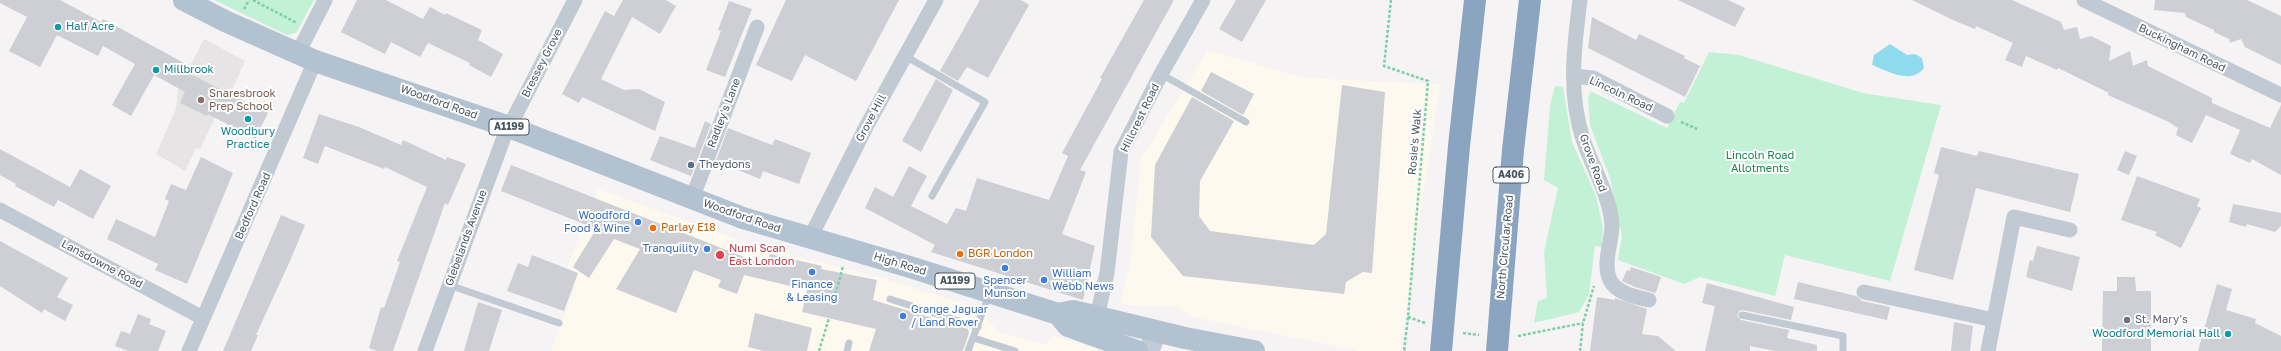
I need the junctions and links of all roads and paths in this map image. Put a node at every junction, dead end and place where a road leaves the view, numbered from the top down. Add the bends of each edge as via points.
1 (184, 0) edge
2 (253, 0) edge
3 (325, 0) edge
4 (575, 0) edge
5 (936, 0) edge
6 (1203, 0) edge
7 (1391, 0) edge
8 (1475, 0) edge
9 (1530, 0) edge
10 (1580, 0) edge
11 (2084, 0) edge
12 (300, 25) dead end
13 (757, 27) dead end
14 (905, 56) junction
15 (306, 57) junction
16 (1161, 74) junction
17 (1574, 76) junction
18 (2281, 95) edge
19 (1667, 116) dead end
20 (1246, 122) dead end
21 (509, 127) junction
22 (932, 196) dead end
23 (692, 199) junction
24 (0, 210) edge
25 (2070, 230) dead end
26 (810, 238) junction
27 (847, 248) junction
28 (449, 285) junction
29 (990, 292) junction
30 (1864, 292) dead end
31 (890, 299) dead end
32 (1649, 300) dead end
33 (833, 304) dead end
34 (1058, 314) junction
35 (1742, 315) dead end
36 (1097, 317) junction
37 (1408, 317) junction
38 (203, 318) junction
39 (829, 318) dead end
40 (1994, 320) junction
41 (559, 323) dead end
42 (1427, 324) dead end
43 (978, 327) junction
44 (1455, 331) dead end
45 (1514, 336) dead end
46 (974, 338) junction
47 (1153, 341) edge
48 (849, 343) dead end
49 (1490, 343) edge
50 (1183, 345) edge
51 (190, 351) edge
52 (425, 351) edge
53 (819, 351) edge
54 (847, 351) edge
55 (968, 351) edge
56 (1015, 351) edge
57 (1137, 351) edge
58 (1254, 351) edge
59 (1406, 351) edge
60 (1441, 351) edge
61 (1580, 351) edge
62 (1843, 351) edge
63 (1988, 351) edge

1 - 15 main road, Woodford Road / A1199
2 - 12 path
3 - 15 street, Bedford Road
4 - 21 street, Bressey Grove
5 - 14 street, Grove Hill
6 - 16 street, Hillcrest Road
7 - 37 path, Rosie's Walk via 1384,66 1428,81
8 - 60 highway
9 - 49 highway, North Circular Road / A406
10 - 17 street, Grove Road
11 - 18 street, Buckingham Road
13 - 23 street, Radley's Lane
14 - 22 lane via 985,102
14 - 26 street, Grove Hill
15 - 21 main road, Woodford Road / A1199
15 - 38 street, Bedford Road
16 - 20 lane
16 - 36 street, Hillcrest Road via 1121,152 1107,273
17 - 19 street, Lincoln Road via 1593,78
17 - 32 street, Grove Road via 1575,104 1583,138 1612,225 1607,266 1610,280 1624,293
21 - 23 main road, Woodford Road / A1199
21 - 28 street, Glebelands Avenue
23 - 26 main road, Woodford Road / A1199 via 743,218
24 - 38 street, Lansdowne Road
25 - 40 street via 2014,218
26 - 27 main road, High Road / A1199
27 - 29 main road, High Road / A1199
27 - 33 path
28 - 41 lane
28 - 52 street, Glebelands Avenue
29 - 34 main road, High Road / A1199
29 - 43 lane
30 - 40 street
31 - 43 lane
34 - 36 main road, High Road / A1199 via 1073,311
34 - 57 main road, High Road / A1199 via 1068,326
35 - 62 lane via 1843,336
36 - 47 main road, High Road / A1199
37 - 42 path
37 - 59 path
38 - 51 street, Bedford Road
39 - 53 path
40 - 63 street
43 - 46 lane
44 - 49 path
45 - 61 path via 1582,323
46 - 55 lane
46 - 56 lane
47 - 50 main road, High Road / A1199
48 - 54 lane
50 - 58 main road, High Road / A1199

